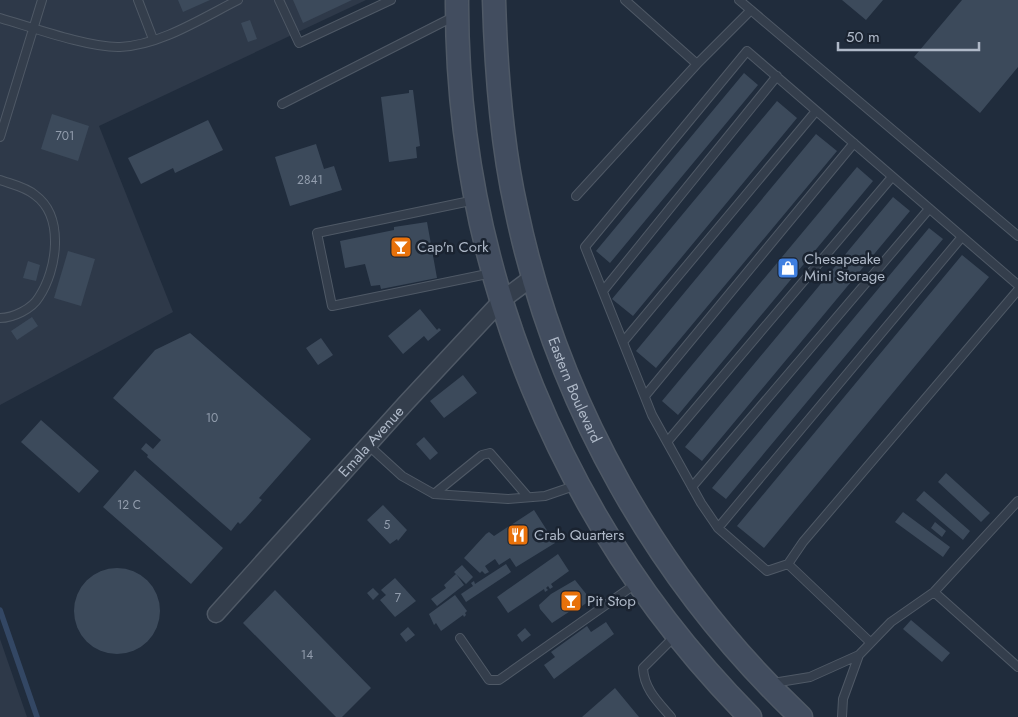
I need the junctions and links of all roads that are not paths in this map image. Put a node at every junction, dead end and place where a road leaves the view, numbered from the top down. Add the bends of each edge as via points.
1 (42, 0) edge
2 (138, 0) edge
3 (238, 0) edge
4 (279, 0) edge
5 (391, 0) edge
6 (494, 0) edge
7 (625, 0) edge
8 (739, 0) edge
9 (457, 8) edge
10 (751, 10) junction
11 (0, 18) edge
12 (34, 27) junction
13 (153, 39) junction
14 (697, 64) junction
15 (777, 76) junction
16 (282, 104) dead end
17 (816, 111) junction
18 (0, 137) edge
19 (854, 143) junction
20 (892, 177) junction
21 (0, 180) edge
22 (576, 196) dead end
23 (476, 200) junction
24 (928, 209) junction
25 (1018, 236) edge
26 (961, 238) junction
27 (494, 272) junction
28 (534, 277) junction
29 (1018, 285) edge
30 (1018, 290) edge
31 (602, 291) junction
32 (502, 300) junction
33 (0, 318) edge
34 (623, 342) junction
35 (645, 396) junction
36 (667, 442) junction
37 (368, 445) junction
38 (577, 486) junction
39 (692, 487) junction
40 (434, 494) junction
41 (528, 497) junction
42 (1018, 500) edge
43 (718, 528) junction
44 (788, 564) junction
45 (637, 583) junction
46 (934, 592) junction
47 (216, 614) dead end
48 (676, 635) junction
49 (460, 638) dead end
50 (870, 642) junction
51 (858, 655) junction
52 (1018, 667) edge
53 (768, 684) junction
54 (671, 717) edge
55 (750, 717) edge
56 (800, 717) edge
57 (842, 717) edge

1 - 12 lane
2 - 13 lane
3 - 13 lane
4 - 5 lane via 299,43
6 - 28 main road, Eastern Boulevard via 508,161 515,207
7 - 14 lane
8 - 10 lane
9 - 16 lane
9 - 23 main road via 464,114
10 - 14 lane
10 - 25 lane
11 - 12 lane
12 - 13 lane via 107,46 121,47
12 - 18 lane
14 - 22 lane
15 - 17 lane
15 - 31 lane
15 - 31 lane via 747,51 585,247
17 - 19 lane
17 - 34 lane
19 - 20 lane
19 - 35 lane
20 - 24 lane
20 - 36 lane
21 - 33 lane via 36,195 49,214 55,241 50,272 40,297 18,314
23 - 27 main road
23 - 27 lane via 317,233 332,306
24 - 26 lane
24 - 39 lane
26 - 29 lane
26 - 43 lane
27 - 32 main road
28 - 32 street, Emala Avenue
28 - 53 main road, Eastern Boulevard via 568,376 618,482 654,543 695,600
30 - 44 lane via 809,535
31 - 34 lane
32 - 37 street, Emala Avenue
32 - 38 main road via 541,411
34 - 35 lane
35 - 36 lane
36 - 39 lane
37 - 40 lane via 402,476
37 - 47 street, Emala Avenue
38 - 41 lane via 545,496
38 - 45 main road
39 - 43 lane
40 - 41 lane
40 - 41 lane via 482,455 490,453
42 - 46 lane
43 - 44 lane via 767,571
44 - 50 lane
45 - 48 main road
45 - 49 lane via 500,680 489,680
46 - 50 lane via 891,622
46 - 52 lane
48 - 54 lane via 643,668 648,688
48 - 55 main road
50 - 51 lane
51 - 53 lane via 810,677
51 - 57 lane via 843,699
53 - 56 main road, Eastern Boulevard

